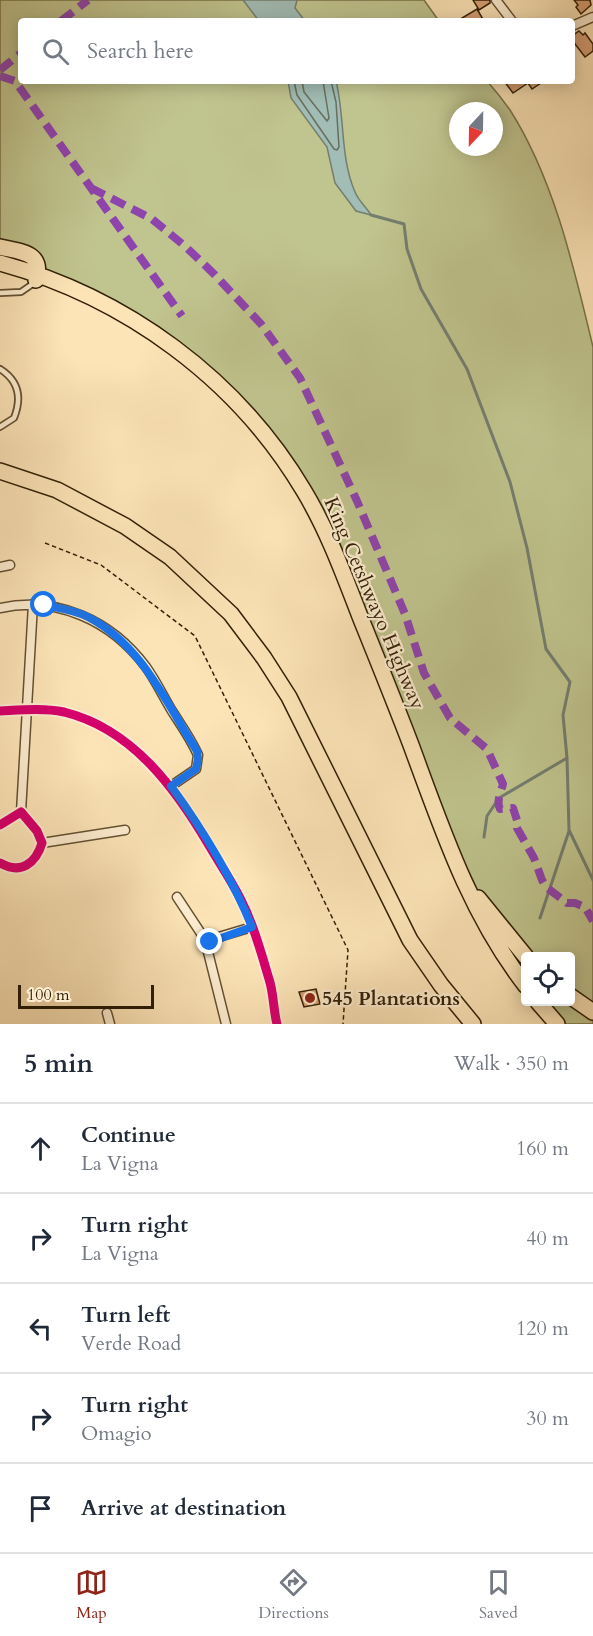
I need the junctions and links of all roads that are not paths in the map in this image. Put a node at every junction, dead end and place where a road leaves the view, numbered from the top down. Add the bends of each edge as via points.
1 (496, 0) edge
2 (593, 17) edge
3 (510, 18) edge
4 (575, 25) edge
5 (0, 247) edge
6 (0, 263) edge
7 (37, 277) junction
8 (0, 292) edge
9 (0, 369) edge
10 (0, 427) edge
11 (0, 471) edge
12 (10, 565) dead end
13 (0, 567) edge
14 (33, 604) junction
15 (0, 608) edge
16 (27, 710) junction
17 (0, 711) edge
18 (171, 786) junction
19 (21, 812) junction
20 (0, 825) edge
21 (125, 830) dead end
22 (42, 843) junction
23 (0, 863) edge
24 (466, 884) junction
25 (177, 897) dead end
26 (252, 927) junction
27 (208, 944) junction
28 (521, 952) edge
29 (521, 980) edge
30 (575, 999) edge
31 (541, 1006) edge
32 (593, 1012) edge
33 (107, 1013) dead end
34 (468, 1021) edge
35 (110, 1024) edge
36 (226, 1024) edge
37 (277, 1024) edge
38 (557, 1024) edge

1 - 3 street
2 - 4 street
5 - 7 highway via 32,257 38,262
6 - 7 highway, King Cetshwayo Highway
7 - 8 lane via 24,291
7 - 24 highway, King Cetshwayo Highway via 101,302 142,324 178,350 232,398 289,468 331,545
9 - 10 lane via 14,380 20,400 14,418
11 - 34 highway via 57,490 125,526 170,557 231,614 294,706 410,940
12 - 13 street
14 - 15 street
14 - 16 street
14 - 18 street via 87,617 127,646 144,665 198,754 196,769
16 - 17 street
16 - 18 street via 64,712 106,730 147,761
16 - 19 street
18 - 26 street via 240,898
19 - 20 street
19 - 22 street
21 - 22 street
22 - 23 street via 36,859 27,866 15,868
24 - 28 highway
24 - 29 highway, King Cetshwayo Highway via 490,934
25 - 27 street
26 - 27 street via 212,939
26 - 37 street via 270,982
27 - 36 street
30 - 32 highway
31 - 38 highway
33 - 35 street

